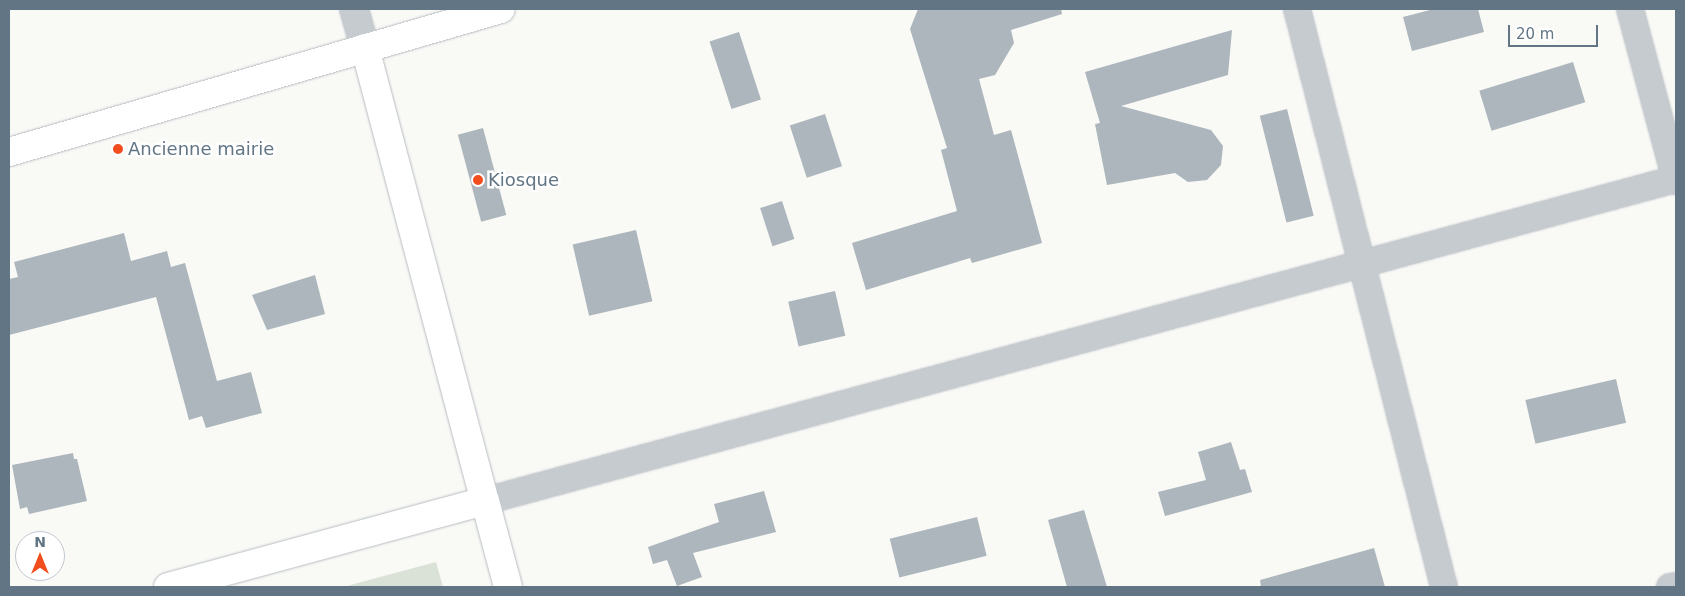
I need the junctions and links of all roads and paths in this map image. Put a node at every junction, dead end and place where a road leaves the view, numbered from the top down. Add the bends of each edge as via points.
1 (354, 9) edge
2 (501, 9) edge
3 (1297, 9) edge
4 (1630, 9) edge
5 (365, 48) junction
6 (9, 152) edge
7 (1676, 180) edge
8 (1360, 265) junction
9 (485, 501) junction
10 (1676, 586) edge
11 (168, 587) edge
12 (508, 587) edge
13 (1444, 587) edge
14 (1670, 587) edge

1 - 5 street
2 - 5 main road
3 - 8 street
4 - 7 street
5 - 6 main road
5 - 9 main road
7 - 8 street
8 - 9 street
8 - 13 street
9 - 11 main road
9 - 12 main road
10 - 14 street

